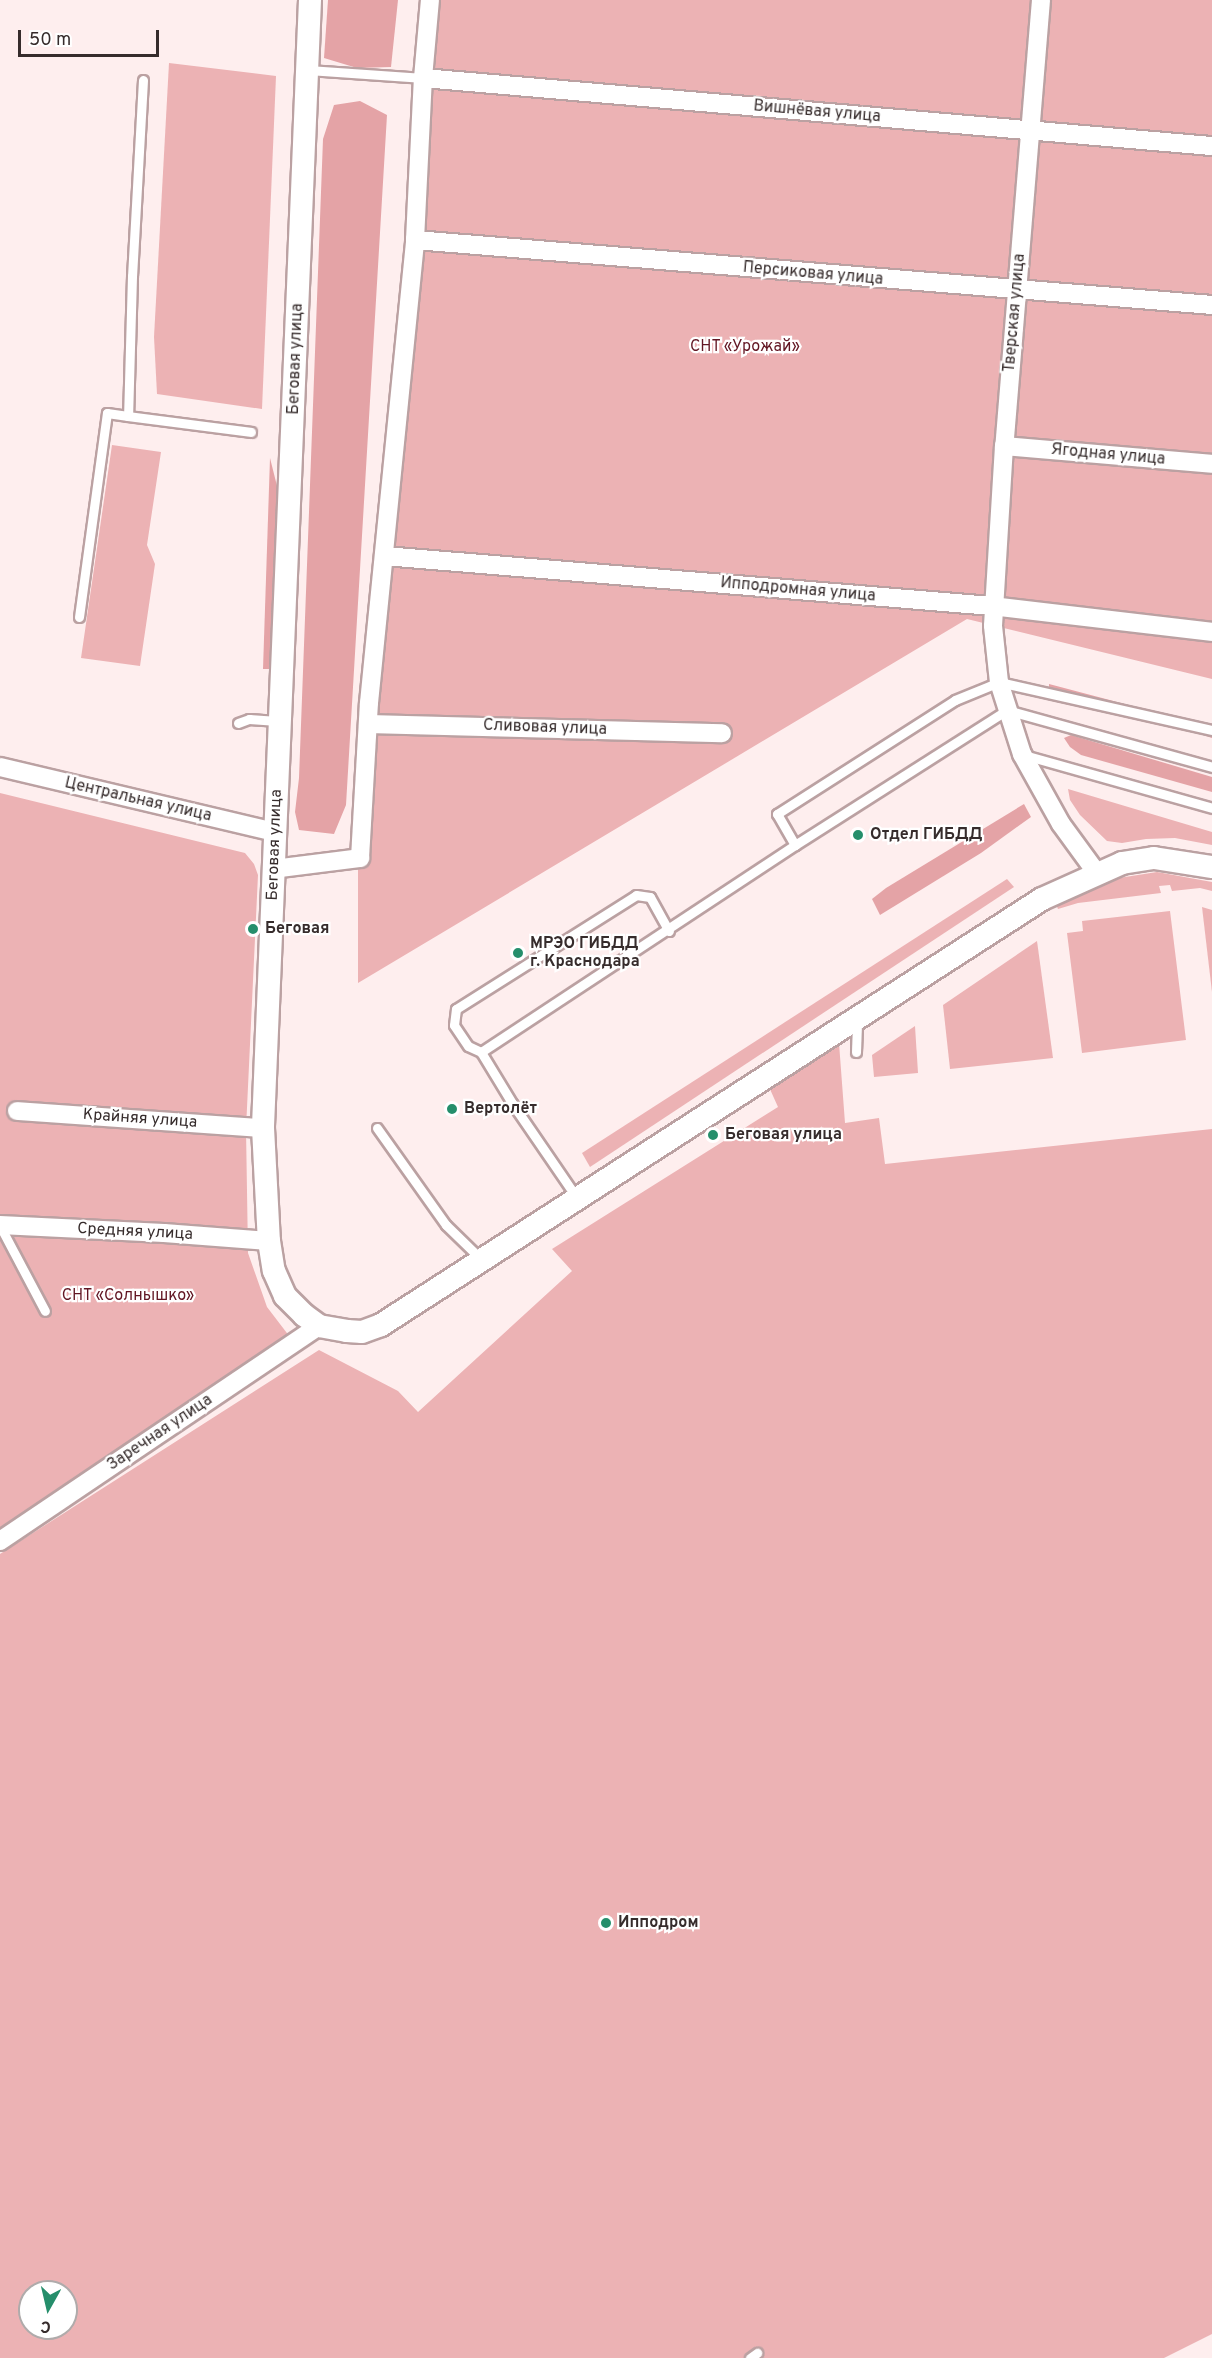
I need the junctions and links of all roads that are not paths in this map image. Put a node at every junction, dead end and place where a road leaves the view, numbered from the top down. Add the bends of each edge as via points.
1 (310, 0) edge
2 (430, 0) edge
3 (1041, 0) edge
4 (309, 70) junction
5 (423, 78) junction
6 (143, 80) dead end
7 (1029, 130) junction
8 (1212, 146) edge
9 (415, 240) junction
10 (1016, 291) junction
11 (1212, 305) edge
12 (128, 416) junction
13 (251, 432) dead end
14 (1004, 446) junction
15 (1212, 464) edge
16 (384, 556) junction
17 (992, 606) junction
18 (79, 617) dead end
19 (1212, 632) edge
20 (999, 682) junction
21 (1007, 710) junction
22 (281, 721) junction
23 (237, 723) dead end
24 (368, 724) junction
25 (1212, 730) edge
26 (722, 733) dead end
27 (1022, 754) junction
28 (0, 767) edge
29 (1212, 767) edge
30 (1212, 808) edge
31 (275, 832) junction
32 (795, 845) junction
33 (1212, 867) edge
34 (273, 869) junction
35 (1096, 872) junction
36 (669, 931) junction
37 (857, 1019) junction
38 (856, 1052) dead end
39 (481, 1053) junction
40 (16, 1111) dead end
41 (263, 1128) junction
42 (377, 1128) dead end
43 (579, 1200) junction
44 (0, 1226) edge
45 (269, 1241) junction
46 (484, 1262) junction
47 (45, 1311) dead end
48 (319, 1326) junction
49 (0, 1540) edge

1 - 4 street, Беговая улица
2 - 5 street
3 - 7 street, Тверская улица
4 - 5 lane
4 - 22 street, Беговая улица
5 - 7 street, Вишнёвая улица
5 - 9 street
6 - 12 lane
7 - 8 street, Вишнёвая улица
7 - 10 street, Тверская улица
9 - 10 street, Персиковая улица
9 - 16 street
10 - 11 street, Персиковая улица
10 - 14 street, Тверская улица
12 - 13 lane
12 - 18 lane via 107,413
14 - 15 street, Ягодная улица
14 - 17 street, Тверская улица
16 - 17 street, Ипподромная улица
16 - 24 street
17 - 19 street, Ипподромная улица
17 - 20 street, Тверская улица
20 - 21 street, Тверская улица
20 - 25 lane
20 - 32 lane via 955,700 777,814
21 - 27 street, Тверская улица
21 - 29 lane
21 - 32 lane
22 - 23 lane via 249,719
22 - 31 street, Беговая улица
24 - 26 street, Сливовая улица
24 - 34 street via 360,858
27 - 30 lane
27 - 35 street, Тверская улица via 1061,824
28 - 31 street, Центральная улица
31 - 34 street, Беговая улица
32 - 36 lane
33 - 35 street via 1154,858 1122,862
34 - 41 street, Беговая улица
35 - 37 street via 1042,899
36 - 39 lane
36 - 39 lane via 650,897 636,895 456,1009 454,1025 468,1046
37 - 38 lane
37 - 43 street
39 - 43 lane
40 - 41 street, Крайняя улица
41 - 45 street, Беговая улица
42 - 46 lane via 446,1225
43 - 46 street
44 - 45 street, Средняя улица
44 - 47 lane
45 - 48 street, Беговая улица via 277,1282 293,1305
46 - 48 street via 363,1332
48 - 49 street, Заречная улица

